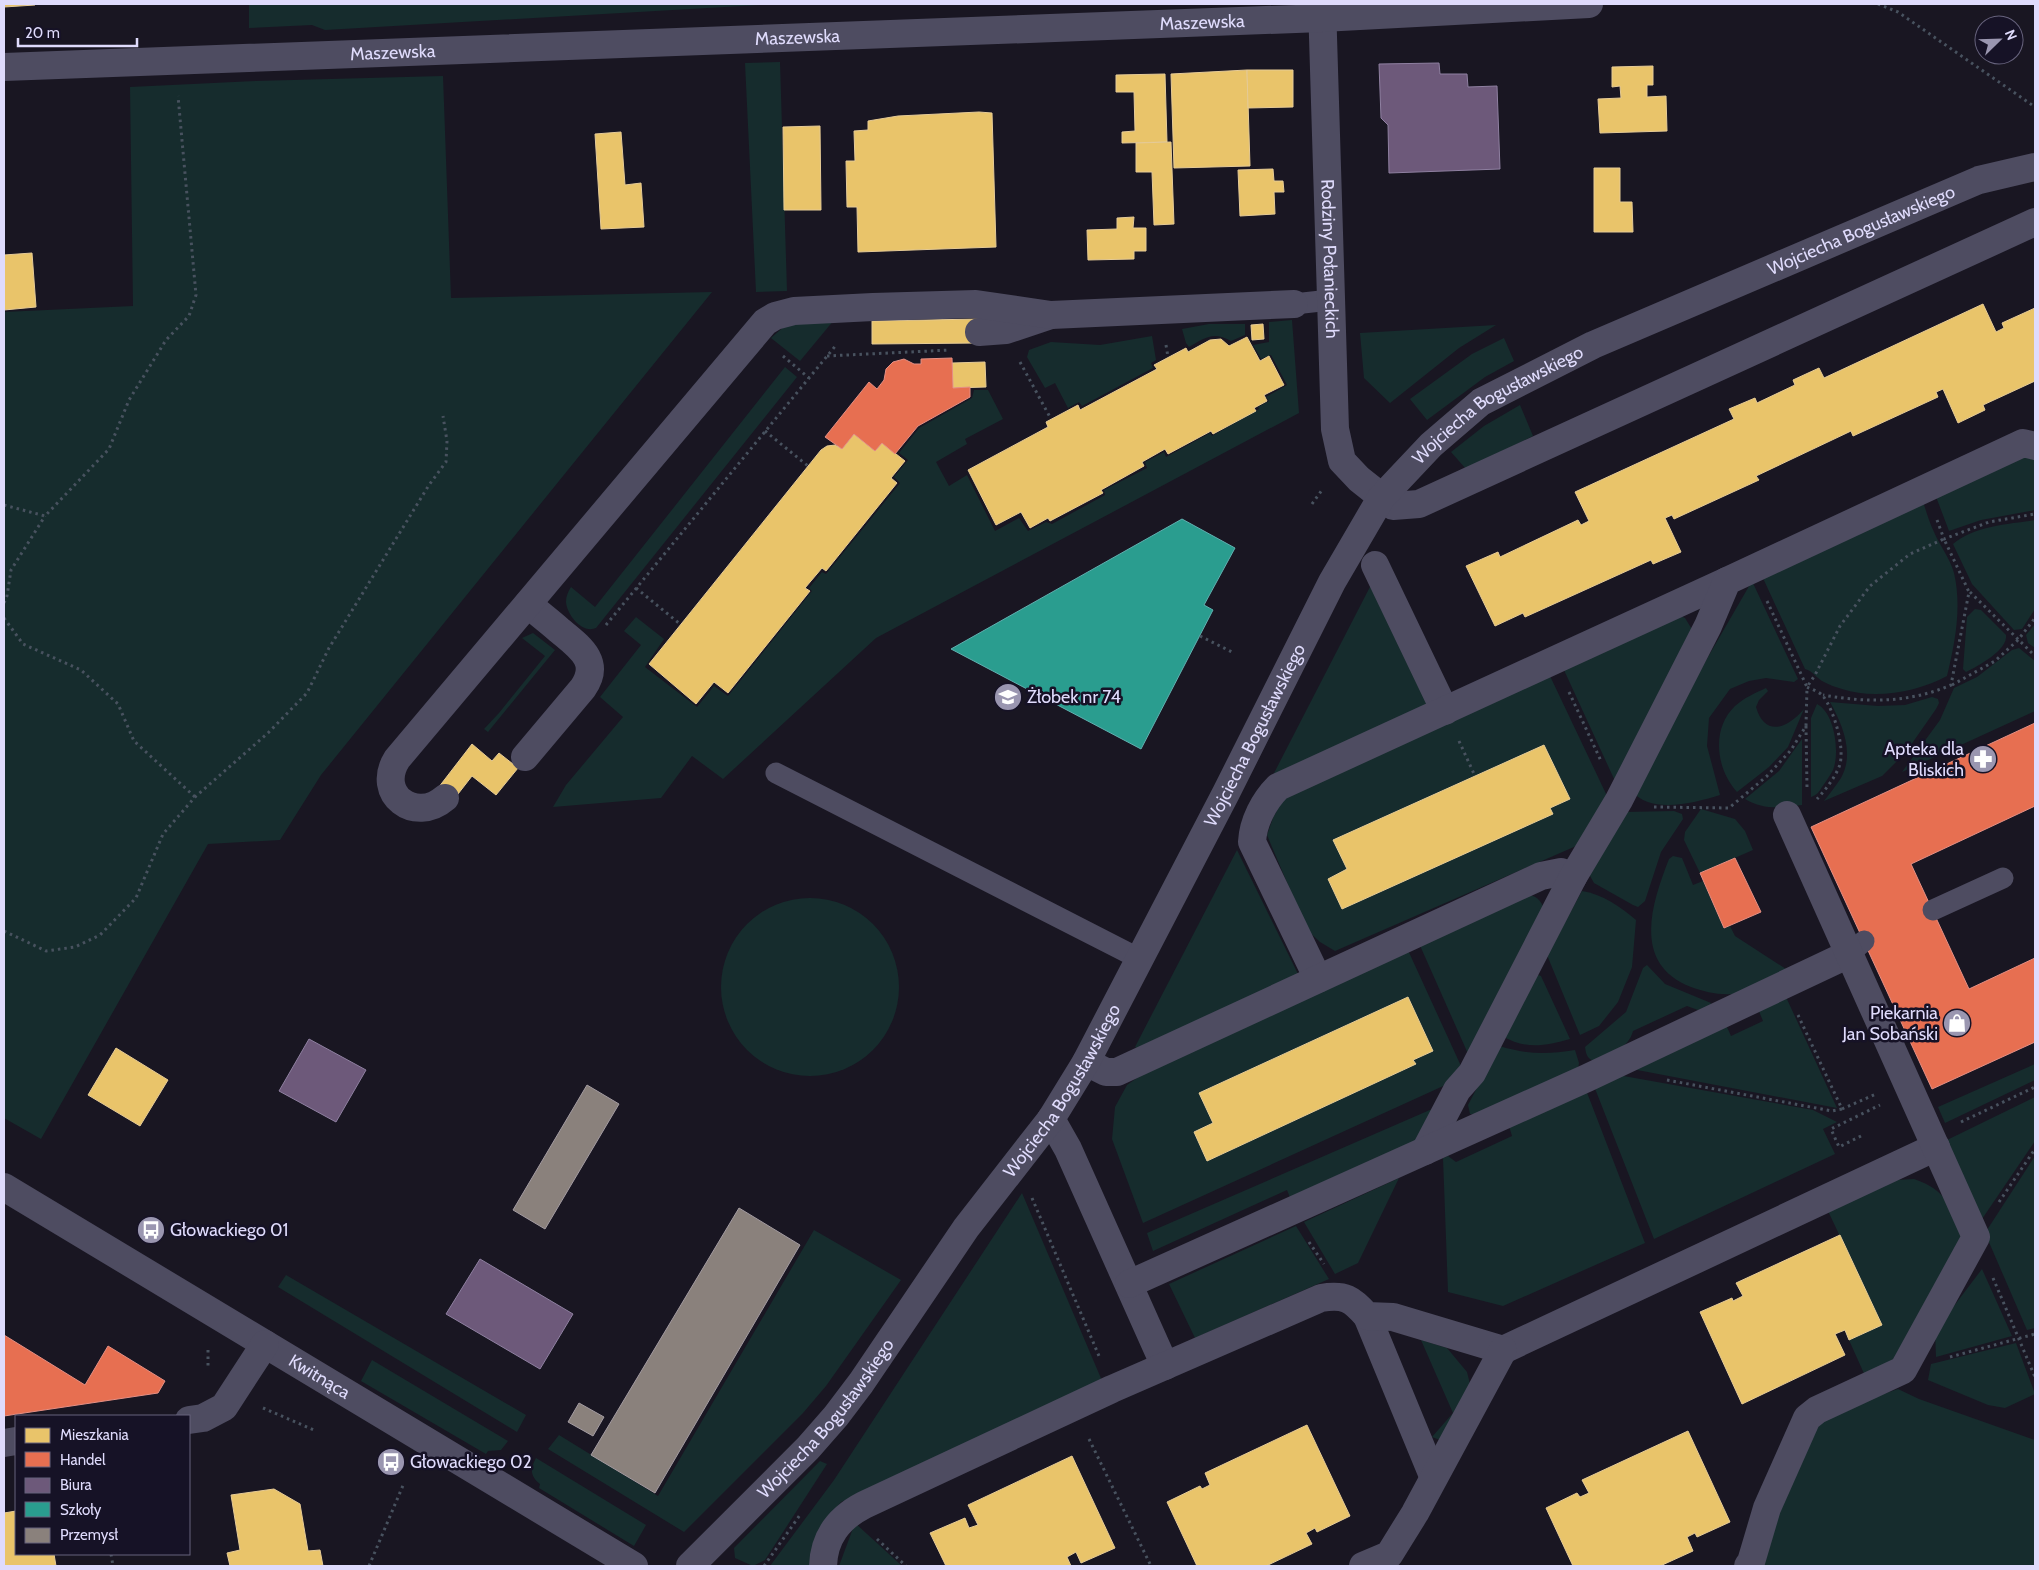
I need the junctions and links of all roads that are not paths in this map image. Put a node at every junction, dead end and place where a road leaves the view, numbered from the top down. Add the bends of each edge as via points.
1 (1589, 4) edge
2 (1322, 11) edge
3 (4, 67) edge
4 (2035, 167) edge
5 (2035, 222) edge
6 (1330, 300) junction
7 (1294, 304) joint
8 (1050, 314) junction
9 (979, 332) dead end
10 (2031, 442) edge
11 (1381, 498) junction
12 (1375, 565) dead end
13 (1727, 581) junction
14 (528, 604) junction
15 (1445, 711) junction
16 (525, 757) dead end
17 (776, 773) dead end
18 (1226, 793) junction
19 (444, 798) dead end
20 (1261, 813) junction
21 (1787, 815) dead end
22 (1573, 877) junction
23 (2003, 878) dead end
24 (1933, 910) dead end
25 (1856, 948) junction
26 (1140, 959) junction
27 (1318, 979) junction
28 (1086, 1062) junction
29 (1050, 1118) junction
30 (1933, 1141) junction
31 (1425, 1151) junction
32 (4, 1187) edge
33 (1129, 1284) junction
34 (1367, 1316) junction
35 (265, 1344) junction
36 (1503, 1350) junction
37 (1165, 1366) junction
38 (190, 1420) edge
39 (1433, 1476) junction
40 (1394, 1561) edge
41 (634, 1566) edge
42 (690, 1566) edge
43 (823, 1566) edge
44 (1363, 1566) edge
45 (1748, 1566) edge

1 - 2 street, Maszewska
2 - 3 street, Maszewska
2 - 6 street, Rodziny Połanieckich
4 - 11 street, Wojciecha Bogusławskiego via 1979,180 1593,345 1481,402 1431,445
5 - 11 street via 1419,504 1394,506
6 - 7 lane
6 - 11 street, Rodziny Połanieckich via 1337,442 1342,461
7 - 8 street
8 - 9 street via 1006,330
8 - 14 street via 976,304 794,311 775,316 765,322
10 - 13 street
11 - 18 street, Wojciecha Bogusławskiego via 1332,582
12 - 15 street
13 - 15 street
13 - 22 street via 1708,626 1619,800
14 - 16 street via 584,652 590,670 587,682
14 - 19 street via 393,765 391,784 396,797 406,805 426,808
15 - 20 street via 1278,787
17 - 26 lane
18 - 20 street
18 - 26 street, Wojciecha Bogusławskiego
20 - 27 street via 1253,829 1252,842
21 - 25 street
22 - 27 street via 1561,872 1541,876
22 - 31 street via 1472,1073 1457,1090
23 - 24 lane
25 - 30 street
25 - 31 street via 1784,985
26 - 28 street, Wojciecha Bogusławskiego
27 - 28 street via 1117,1072 1106,1072
28 - 29 street, Wojciecha Bogusławskiego
29 - 33 street via 1068,1149
29 - 42 street, Wojciecha Bogusławskiego via 966,1228 836,1416
30 - 36 street
30 - 45 street via 1976,1237 1903,1370 1817,1410 1807,1418 1768,1508
31 - 33 street
32 - 35 street, Kwitnąca
33 - 37 street
34 - 36 street via 1393,1317
34 - 37 street via 1352,1300 1330,1296 1321,1298
34 - 39 street
35 - 38 street via 224,1407 203,1418
35 - 41 street, Kwitnąca
36 - 39 street
37 - 43 street via 849,1513 831,1535
39 - 40 street
40 - 44 street

